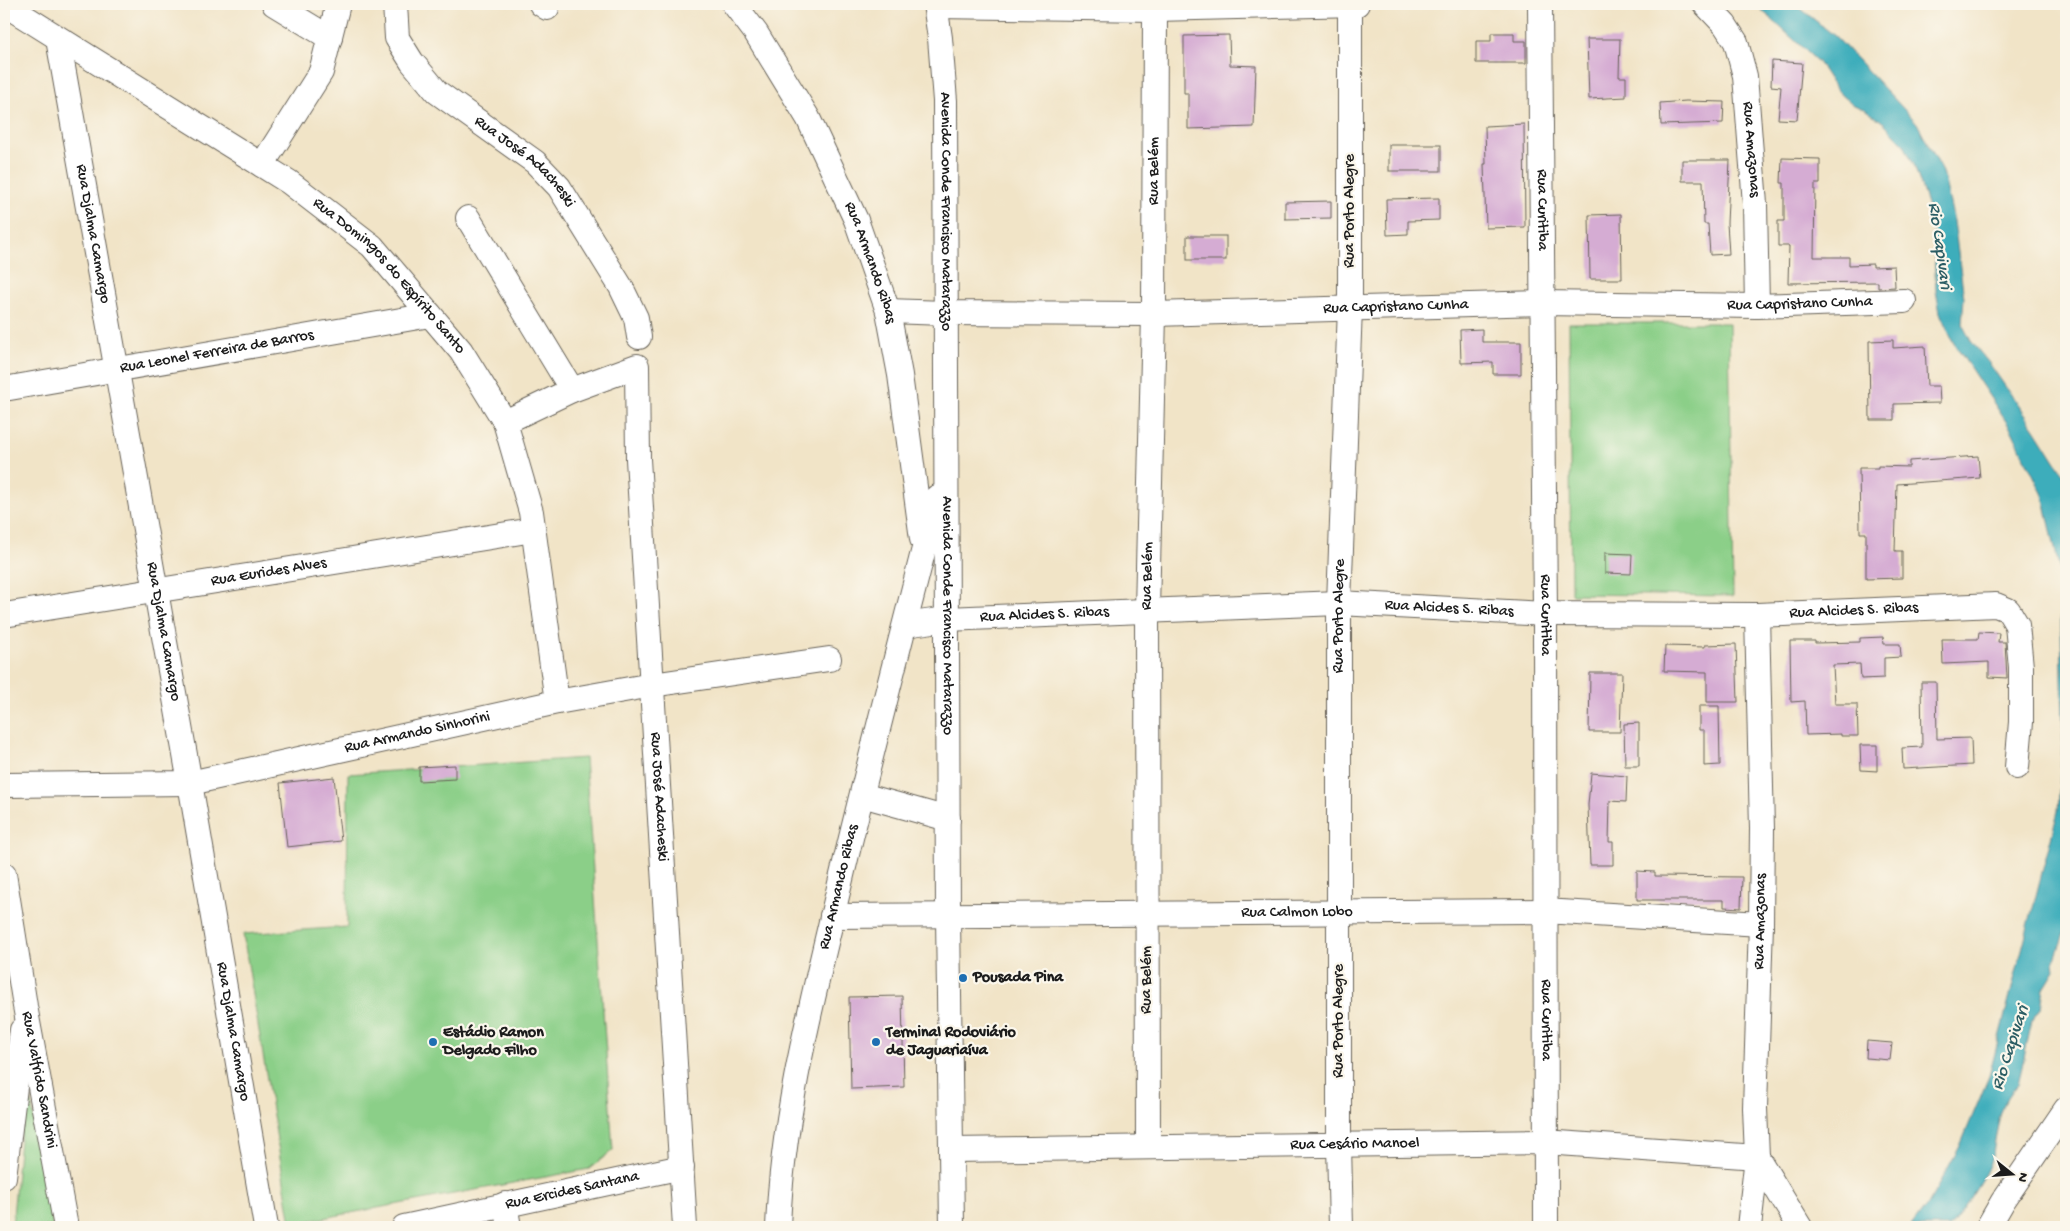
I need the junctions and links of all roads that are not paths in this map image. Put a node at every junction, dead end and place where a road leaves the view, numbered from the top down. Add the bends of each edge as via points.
1 (4, 4) edge
2 (274, 4) edge
3 (338, 4) edge
4 (395, 4) edge
5 (734, 4) edge
6 (1350, 4) edge
7 (1357, 4) edge
8 (1540, 4) edge
9 (1705, 4) edge
10 (935, 5) edge
11 (1155, 6) edge
12 (330, 38) junction
13 (58, 39) junction
14 (262, 165) junction
15 (468, 218) dead end
16 (1904, 301) dead end
17 (1541, 302) junction
18 (1757, 306) junction
19 (1350, 307) junction
20 (888, 311) junction
21 (945, 313) junction
22 (1154, 314) junction
23 (430, 315) junction
24 (639, 337) dead end
25 (116, 370) junction
26 (4, 389) edge
27 (572, 390) junction
28 (505, 422) junction
29 (946, 464) junction
30 (533, 530) junction
31 (924, 551) junction
32 (155, 591) junction
33 (1338, 603) junction
34 (1147, 610) junction
35 (1545, 614) junction
36 (4, 615) edge
37 (1757, 615) junction
38 (947, 619) junction
39 (905, 625) junction
40 (828, 659) dead end
41 (652, 685) junction
42 (557, 702) junction
43 (2017, 767) dead end
44 (190, 783) junction
45 (4, 785) edge
46 (862, 796) junction
47 (948, 819) junction
48 (4, 874) edge
49 (1544, 911) junction
50 (1339, 913) junction
51 (1147, 914) junction
52 (832, 916) junction
53 (948, 916) junction
54 (1761, 924) junction
55 (25, 1006) junction
56 (2066, 1109) edge
57 (1545, 1142) junction
58 (1339, 1145) junction
59 (1148, 1147) junction
60 (951, 1150) junction
61 (1757, 1157) junction
62 (682, 1167) junction
63 (4, 1177) edge
64 (507, 1216) edge
65 (66, 1227) edge
66 (266, 1227) edge
67 (404, 1227) edge
68 (685, 1227) edge
69 (778, 1227) edge
70 (952, 1227) edge
71 (1341, 1227) edge
72 (1546, 1227) edge
73 (1749, 1227) edge
74 (1800, 1227) edge
75 (1988, 1227) edge

1 - 13 street, Rua Domingos do Espírito Santo
2 - 12 street
3 - 12 street
4 - 24 street, Rua José Adacheski via 397,38 437,92 534,162 559,187 621,287 636,318
5 - 20 street, Rua Armando Ribas via 756,33 808,118 856,220
6 - 7 street
6 - 11 street
6 - 19 street, Rua Porto Alegre
8 - 17 street, Rua Curitiba
9 - 18 street, Rua Amazonas via 1736,42 1745,76 1755,204
10 - 11 street
10 - 21 street, Avenida Conde Francisco Matarazzo via 945,101
11 - 22 street, Rua Belém
12 - 14 street via 321,72
13 - 14 street, Rua Domingos do Espírito Santo
13 - 25 street, Rua Djalma Camargo
14 - 23 street, Rua Domingos do Espírito Santo via 372,246
15 - 27 street
16 - 18 street, Rua Capristano Cunha
17 - 18 street, Rua Capristano Cunha
17 - 19 street, Rua Capristano Cunha
17 - 35 street, Rua Curitiba
19 - 22 street, Rua Capristano Cunha
19 - 33 street, Rua Porto Alegre
20 - 21 street, Rua Capristano Cunha
20 - 31 street, Rua Armando Ribas
21 - 22 street, Rua Capristano Cunha
21 - 29 street, Avenida Conde Francisco Matarazzo
22 - 34 street, Rua Belém
23 - 25 street, Rua Leonel Ferreira de Barros
23 - 28 street, Rua Domingos do Espírito Santo via 461,351
25 - 26 street, Rua Leonel Ferreira de Barros
25 - 32 street, Rua Djalma Camargo
27 - 28 street
27 - 41 street, Rua José Adacheski via 637,366 638,443
28 - 30 street, Rua Domingos do Espírito Santo via 531,512
29 - 31 street, Rua Armando Ribas
29 - 38 street, Avenida Conde Francisco Matarazzo
30 - 32 street, Rua Eurides Alves
30 - 42 street, Rua Domingos do Espírito Santo
31 - 39 street, Rua Armando Ribas
32 - 36 street, Rua Eurides Alves
32 - 44 street, Rua Djalma Camargo
33 - 34 street, Rua Alcides S. Ribas
33 - 35 street, Rua Alcides S. Ribas
33 - 50 street, Rua Porto Alegre
34 - 38 street, Rua Alcides S. Ribas
34 - 51 street, Rua Belém
35 - 37 street, Rua Alcides S. Ribas
35 - 49 street, Rua Curitiba
37 - 43 street, Rua Alcides S. Ribas via 1981,605 1996,605 2008,610 2017,625 2021,667
37 - 54 street, Rua Amazonas
38 - 39 street, Rua Alcides S. Ribas
38 - 47 street, Avenida Conde Francisco Matarazzo
39 - 46 street, Rua Armando Ribas
40 - 41 street, Rua Armando Sinhorini
41 - 42 street, Rua Armando Sinhorini
41 - 62 street, Rua José Adacheski
42 - 44 street, Rua Armando Sinhorini
44 - 45 street, Rua Armando Sinhorini
44 - 66 street, Rua Djalma Camargo
46 - 47 street
46 - 52 street, Rua Armando Ribas
47 - 53 street, Avenida Conde Francisco Matarazzo
48 - 55 street, Rua Valfrido Sandrini
49 - 50 street, Rua Calmon Lobo
49 - 54 street, Rua Calmon Lobo
49 - 57 street, Rua Curitiba
50 - 51 street, Rua Calmon Lobo
50 - 58 street, Rua Porto Alegre
51 - 53 street, Rua Calmon Lobo
51 - 59 street, Rua Belém
52 - 53 street, Rua Calmon Lobo
52 - 69 street, Rua Armando Ribas via 787,1124
53 - 60 street, Avenida Conde Francisco Matarazzo
54 - 61 street, Rua Amazonas via 1755,1108
55 - 63 street
55 - 65 street, Rua Valfrido Sandrini
56 - 75 street
57 - 58 street, Rua Cesário Manoel
57 - 61 street, Rua Cesário Manoel
57 - 72 street, Rua Curitiba
58 - 59 street, Rua Cesário Manoel
58 - 71 street, Rua Porto Alegre
59 - 60 street, Rua Cesário Manoel
60 - 70 street, Avenida Conde Francisco Matarazzo
61 - 73 street, Rua Amazonas
61 - 74 street
62 - 64 street, Rua Ercides Santana
62 - 68 street, Rua José Adacheski
64 - 67 street, Rua Ercides Santana

